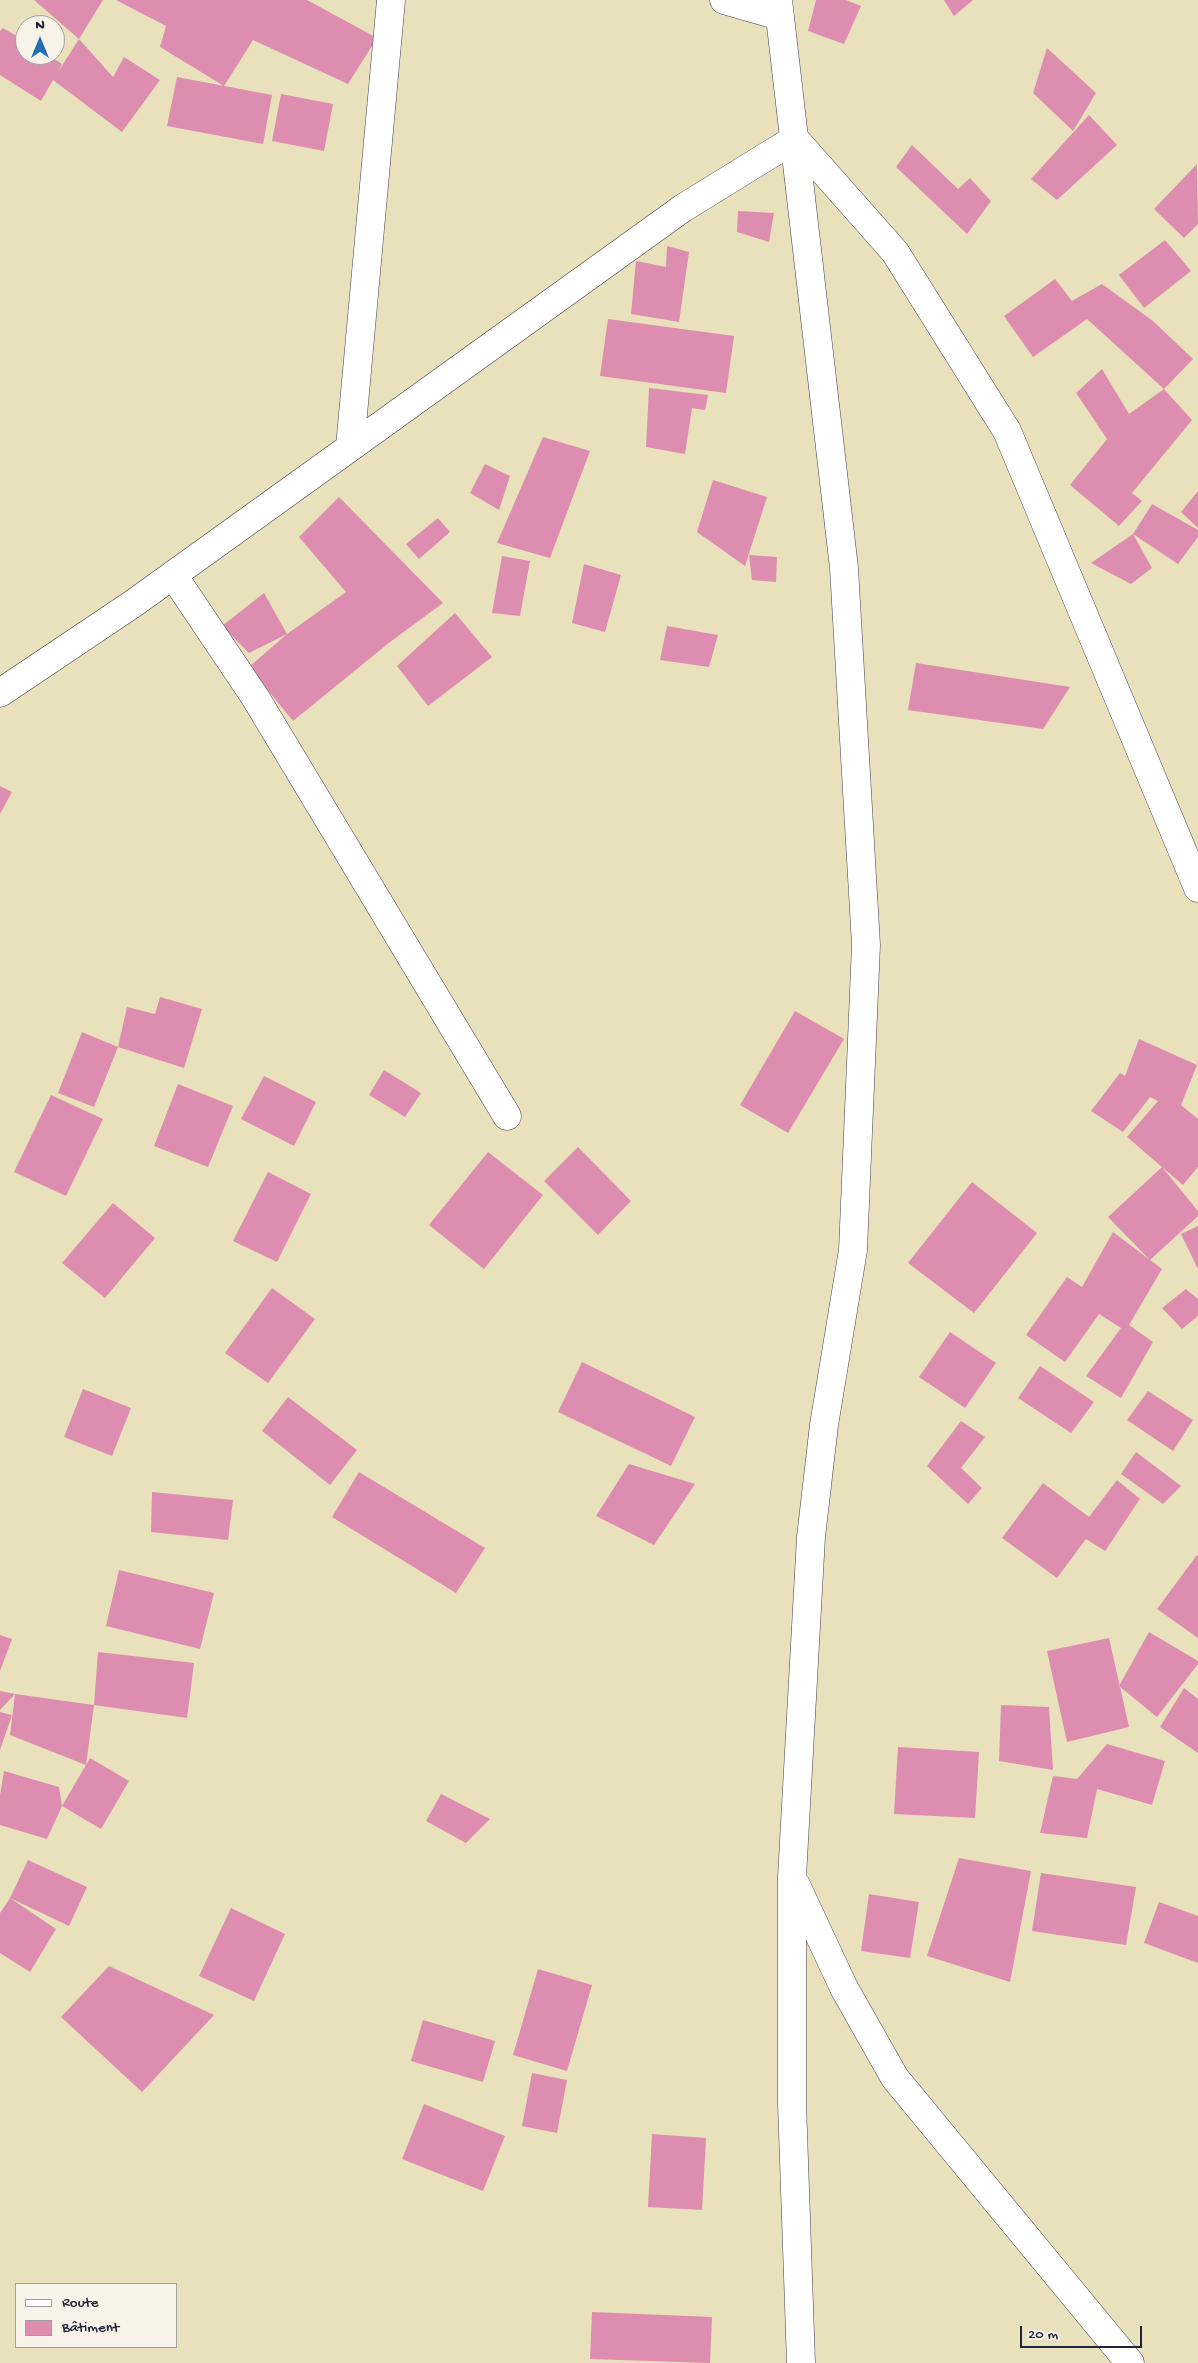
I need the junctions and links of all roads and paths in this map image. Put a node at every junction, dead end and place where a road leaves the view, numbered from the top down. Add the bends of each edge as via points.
1 (391, 0) edge
2 (724, 0) edge
3 (779, 8) edge
4 (795, 139) junction
5 (350, 447) junction
6 (173, 575) junction
7 (0, 693) edge
8 (1198, 888) edge
9 (507, 1116) dead end
10 (792, 1877) junction
11 (801, 2363) edge
12 (1130, 2363) edge

1 - 5 street
2 - 3 street
3 - 4 street
4 - 5 street via 683,208
4 - 8 street via 895,252 1007,431
4 - 10 street via 844,568 866,945 853,1250 824,1425 811,1536
5 - 6 street
6 - 7 street
6 - 9 street via 255,697
10 - 11 street via 792,2103
10 - 12 street via 844,1988 895,2078

